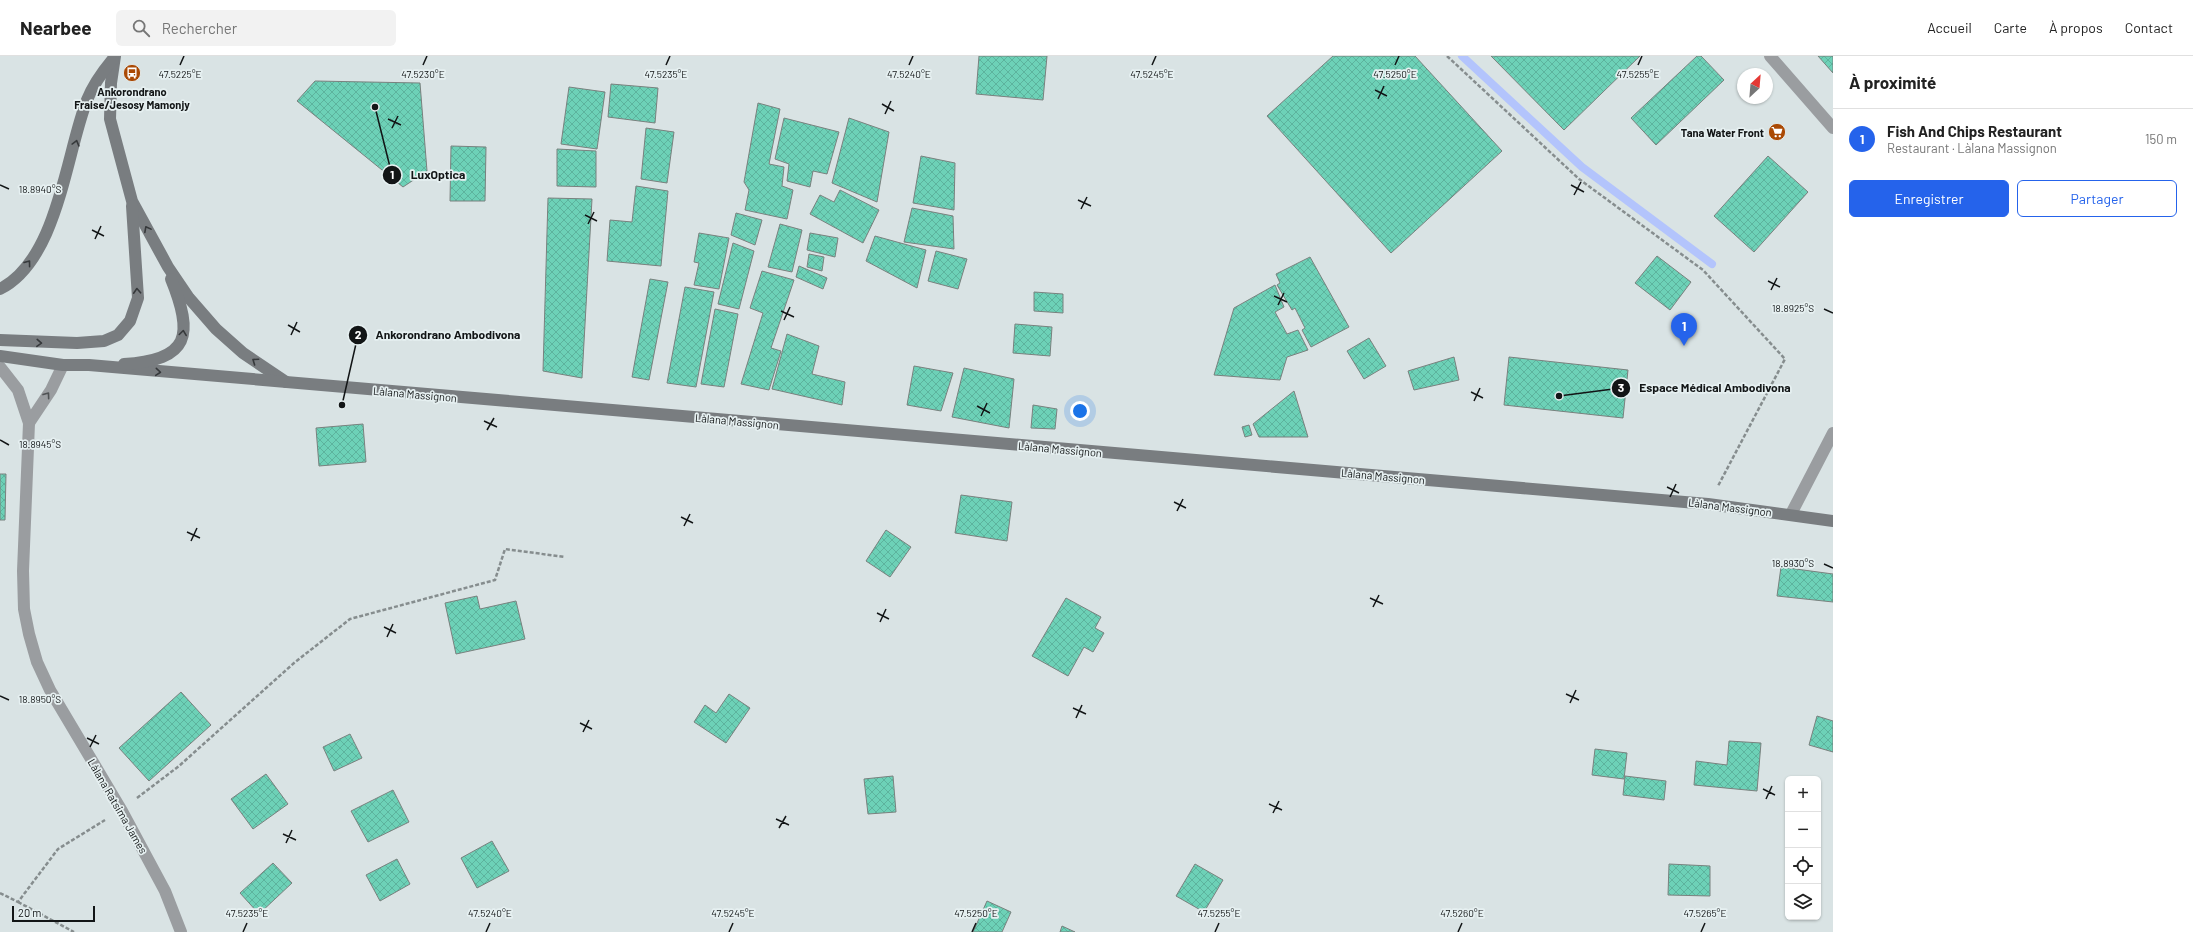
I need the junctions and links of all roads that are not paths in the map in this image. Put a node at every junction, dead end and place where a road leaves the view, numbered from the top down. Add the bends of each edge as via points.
1 (1770, 56) edge
2 (114, 57) edge
3 (1833, 128) edge
4 (132, 201) junction
5 (160, 254) junction
6 (0, 289) edge
7 (0, 340) edge
8 (0, 356) edge
9 (63, 365) junction
10 (88, 366) junction
11 (0, 367) edge
12 (287, 383) junction
13 (29, 423) junction
14 (1833, 433) edge
15 (1791, 514) junction
16 (1833, 521) edge
17 (181, 932) edge

1 - 3 street
2 - 4 main road via 110,83 110,119
6 -> 2 main road via 20,274 43,238 64,184 87,100
5 -> 4 main road
7 -> 4 main road via 77,343 104,341 118,334 130,320 138,298
10 -> 5 main road via 129,364 162,358 176,350 184,336 183,317 176,291
12 -> 5 main road via 244,353 216,329 189,298
8 - 9 main road
9 - 10 main road
13 -> 9 street via 51,390
10 -> 12 main road, Làlana Massignon
11 - 13 street, Làlana Ratsima James via 18,390
12 - 15 main road, Làlana Massignon via 1708,504
13 - 17 street, Làlana Ratsima James via 23,571 24,610 37,662 50,690 122,811 165,891
14 - 15 street
15 - 16 main road, Làlana Massignon

